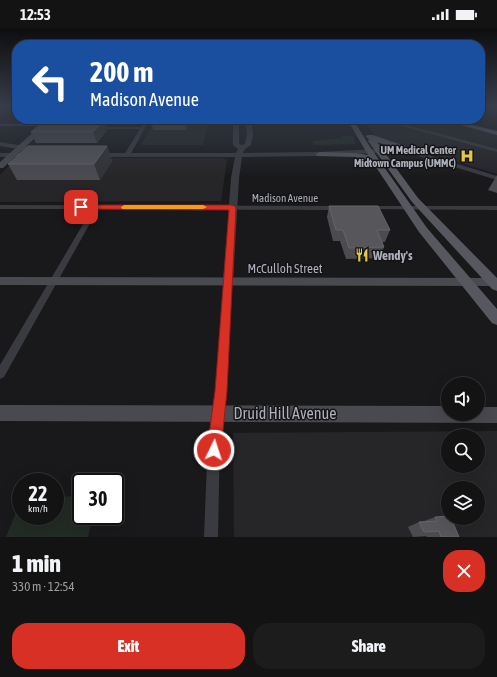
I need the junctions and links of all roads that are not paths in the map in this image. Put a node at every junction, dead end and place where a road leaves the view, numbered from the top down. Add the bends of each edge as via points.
1 (38, 130) edge
2 (141, 130) edge
3 (235, 130) edge
4 (249, 130) edge
5 (357, 130) edge
6 (365, 130) edge
7 (419, 130) edge
8 (484, 130) edge
9 (497, 133) edge
10 (370, 138) junction
11 (0, 144) edge
12 (16, 147) junction
13 (397, 147) junction
14 (95, 149) edge
15 (240, 151) junction
16 (372, 151) junction
17 (410, 151) junction
18 (497, 151) edge
19 (129, 152) junction
20 (320, 154) joint
21 (1, 155) edge
22 (12, 155) junction
23 (89, 155) edge
24 (0, 166) edge
25 (497, 178) edge
26 (0, 207) edge
27 (96, 207) junction
28 (232, 207) junction
29 (348, 208) edge
30 (363, 208) edge
31 (407, 208) junction
32 (422, 208) junction
33 (497, 208) edge
34 (0, 281) edge
35 (53, 282) junction
36 (228, 282) junction
37 (466, 282) junction
38 (496, 283) edge
39 (497, 319) edge
40 (0, 374) edge
41 (0, 413) edge
42 (218, 413) junction
43 (497, 415) edge
44 (211, 537) edge

1 - 12 main road
2 - 19 street
3 - 15 street via 236,145
4 - 15 street via 248,145
5 - 16 main road
6 - 10 main road
7 - 18 street
8 - 9 main road
10 - 13 main road
10 - 16 main road
11 - 12 street
12 - 21 main road
12 - 22 main road
12 - 22 street via 37,152
13 - 16 street
13 - 17 main road
14 - 19 street
15 - 16 street
15 - 19 street
15 - 20 street
15 - 28 street
16 - 17 street
16 - 20 main road via 355,156
16 - 31 main road
16 - 32 main road
17 - 25 street
19 - 23 street
21 - 22 street
22 - 24 main road
26 - 27 street, Madison Avenue
27 - 28 street, Madison Avenue
27 - 35 street
28 - 29 street, Madison Avenue
28 - 36 street
30 - 31 street
31 - 32 street
31 - 37 main road
32 - 33 street
32 - 38 main road
34 - 35 main road, McCulloh Street
35 - 36 main road, McCulloh Street
35 - 40 street
36 - 37 main road, McCulloh Street
36 - 42 street
37 - 38 main road, McCulloh Street
37 - 39 main road
41 - 42 main road, Druid Hill Avenue
42 - 43 main road, Druid Hill Avenue
42 - 44 street via 214,437

